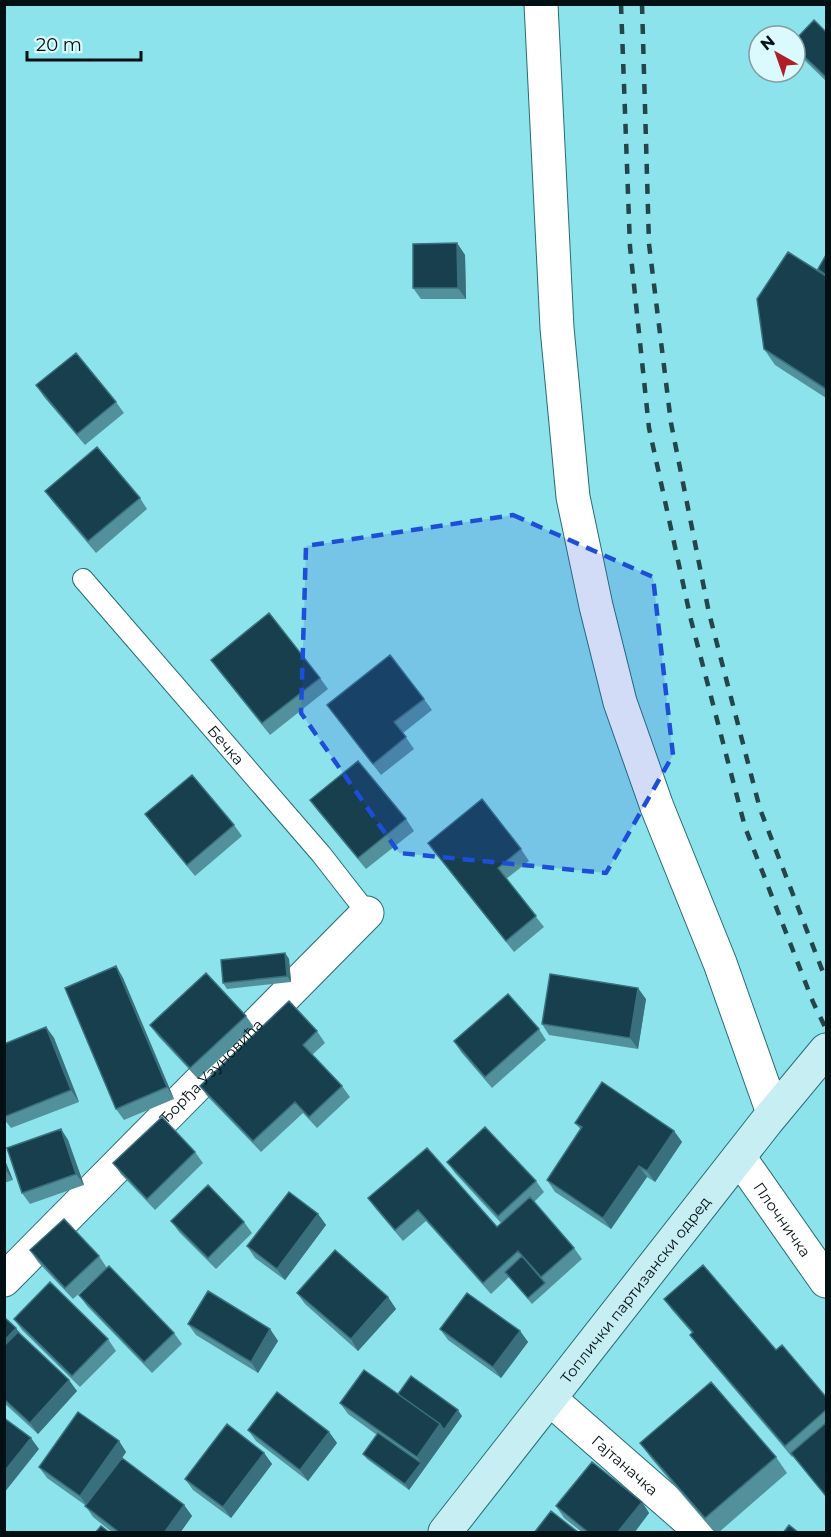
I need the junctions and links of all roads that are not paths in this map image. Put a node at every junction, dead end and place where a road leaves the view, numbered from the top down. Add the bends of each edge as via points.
1 (541, 4) edge
2 (83, 579) dead end
3 (367, 913) joint
4 (826, 1050) edge
5 (773, 1113) junction
6 (739, 1157) junction
7 (4, 1280) edge
8 (826, 1281) edge
9 (550, 1398) junction
10 (450, 1531) edge
11 (702, 1533) edge

1 - 5 street via 563,412 584,552 620,702
2 - 3 lane, Бечка via 321,854
3 - 7 street, Ђорђа Узуновића
4 - 5 main road, Топлички партизански одред
5 - 6 main road, Топлички партизански одред
6 - 8 street, Плочничка
6 - 9 main road, Топлички партизански одред
9 - 10 main road, Топлички партизански одред
9 - 11 street, Гајтаначка

